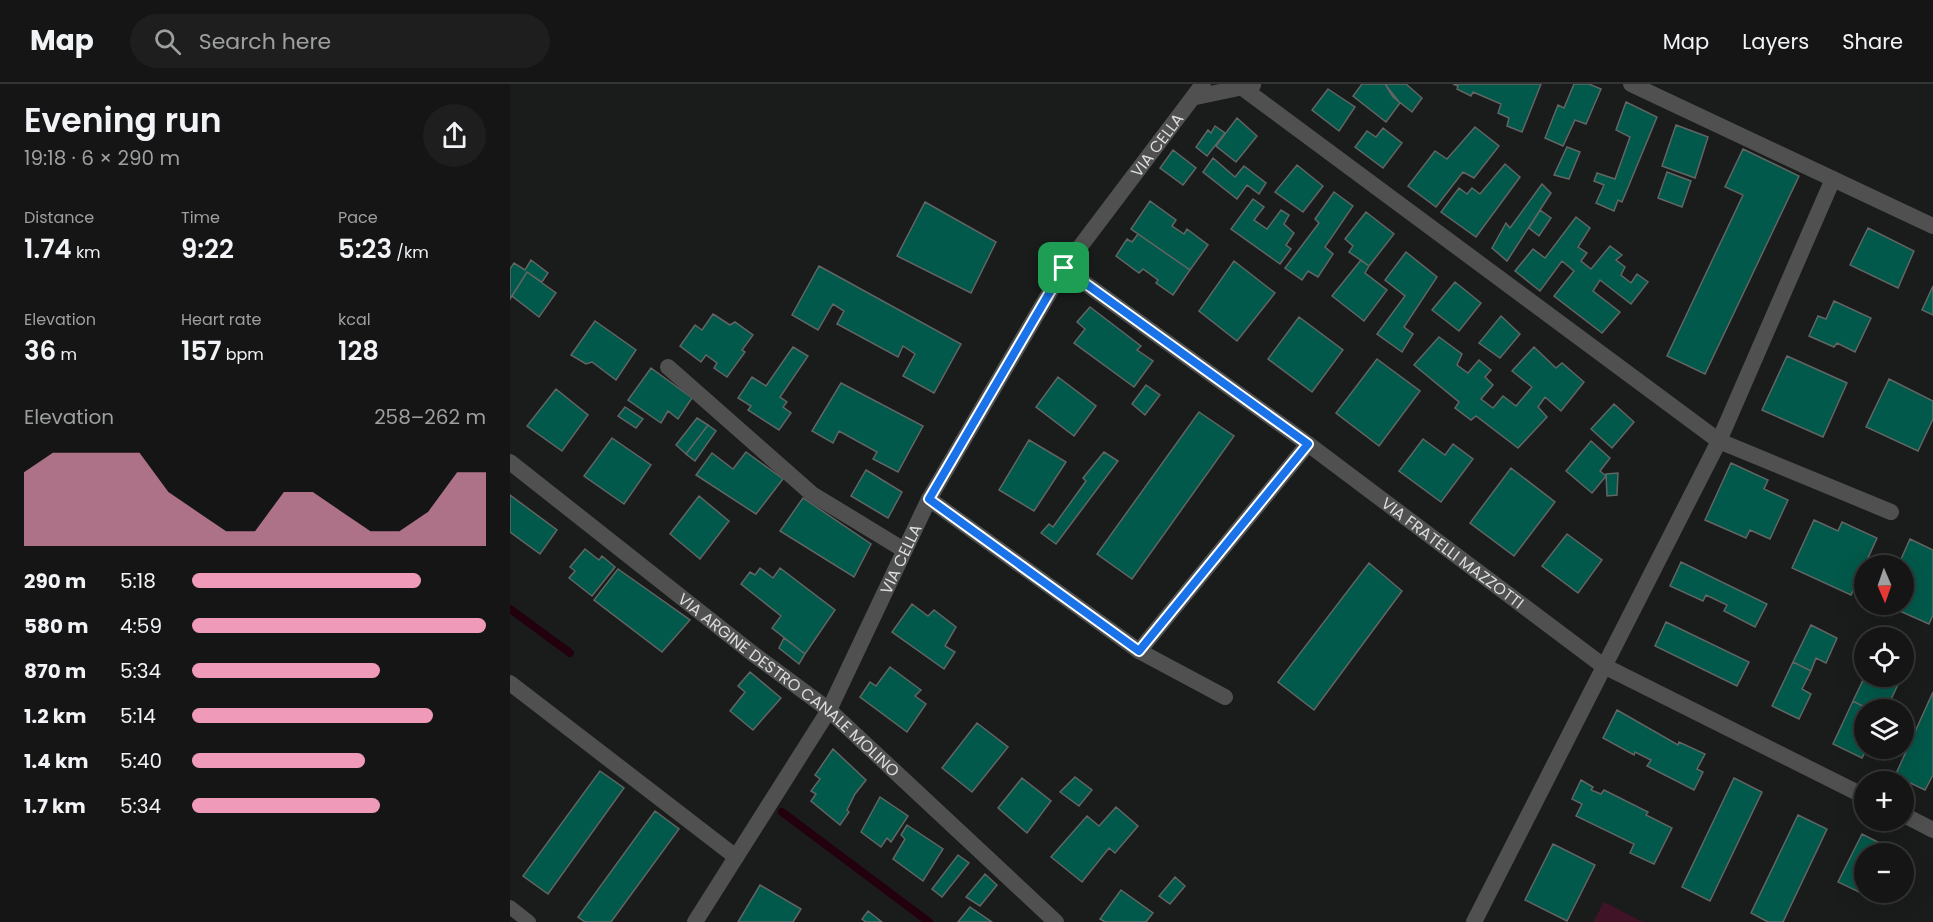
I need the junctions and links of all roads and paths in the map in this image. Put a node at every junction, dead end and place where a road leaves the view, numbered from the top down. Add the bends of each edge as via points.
1 (1631, 84) edge
2 (1250, 86) edge
3 (1199, 90) edge
4 (1833, 179) junction
5 (1933, 226) edge
6 (1064, 268) junction
7 (668, 367) dead end
8 (1719, 441) junction
9 (1308, 444) junction
10 (510, 462) edge
11 (929, 499) junction
12 (1891, 512) dead end
13 (904, 550) junction
14 (1139, 651) junction
15 (1602, 665) junction
16 (510, 683) edge
17 (1225, 697) dead end
18 (829, 710) junction
19 (1854, 791) edge
20 (1914, 820) edge
21 (1933, 830) edge
22 (736, 857) junction
23 (510, 907) edge
24 (529, 922) edge
25 (695, 922) edge
26 (1056, 922) edge
27 (1474, 922) edge

1 - 4 street
2 - 3 street
2 - 8 street
3 - 6 street, VIA CELLA
4 - 5 street
4 - 8 street
6 - 9 street, VIA FRATELLI MAZZOTTI
6 - 11 street, VIA CELLA
7 - 13 street via 812,494
8 - 12 street
8 - 15 street
9 - 14 street
9 - 15 street, VIA FRATELLI MAZZOTTI
10 - 18 street, VIA ARGINE DESTRO CANALE MOLINO
11 - 13 street, VIA CELLA
11 - 14 street
13 - 18 street, VIA CELLA
14 - 17 street
15 - 19 street, VIA FRATELLI MAZZOTTI
15 - 27 street
16 - 22 street
18 - 22 street, VIA CELLA
18 - 26 street, VIA ARGINE DESTRO CANALE MOLINO
20 - 21 street
22 - 25 street, VIA CELLA
23 - 24 lane

